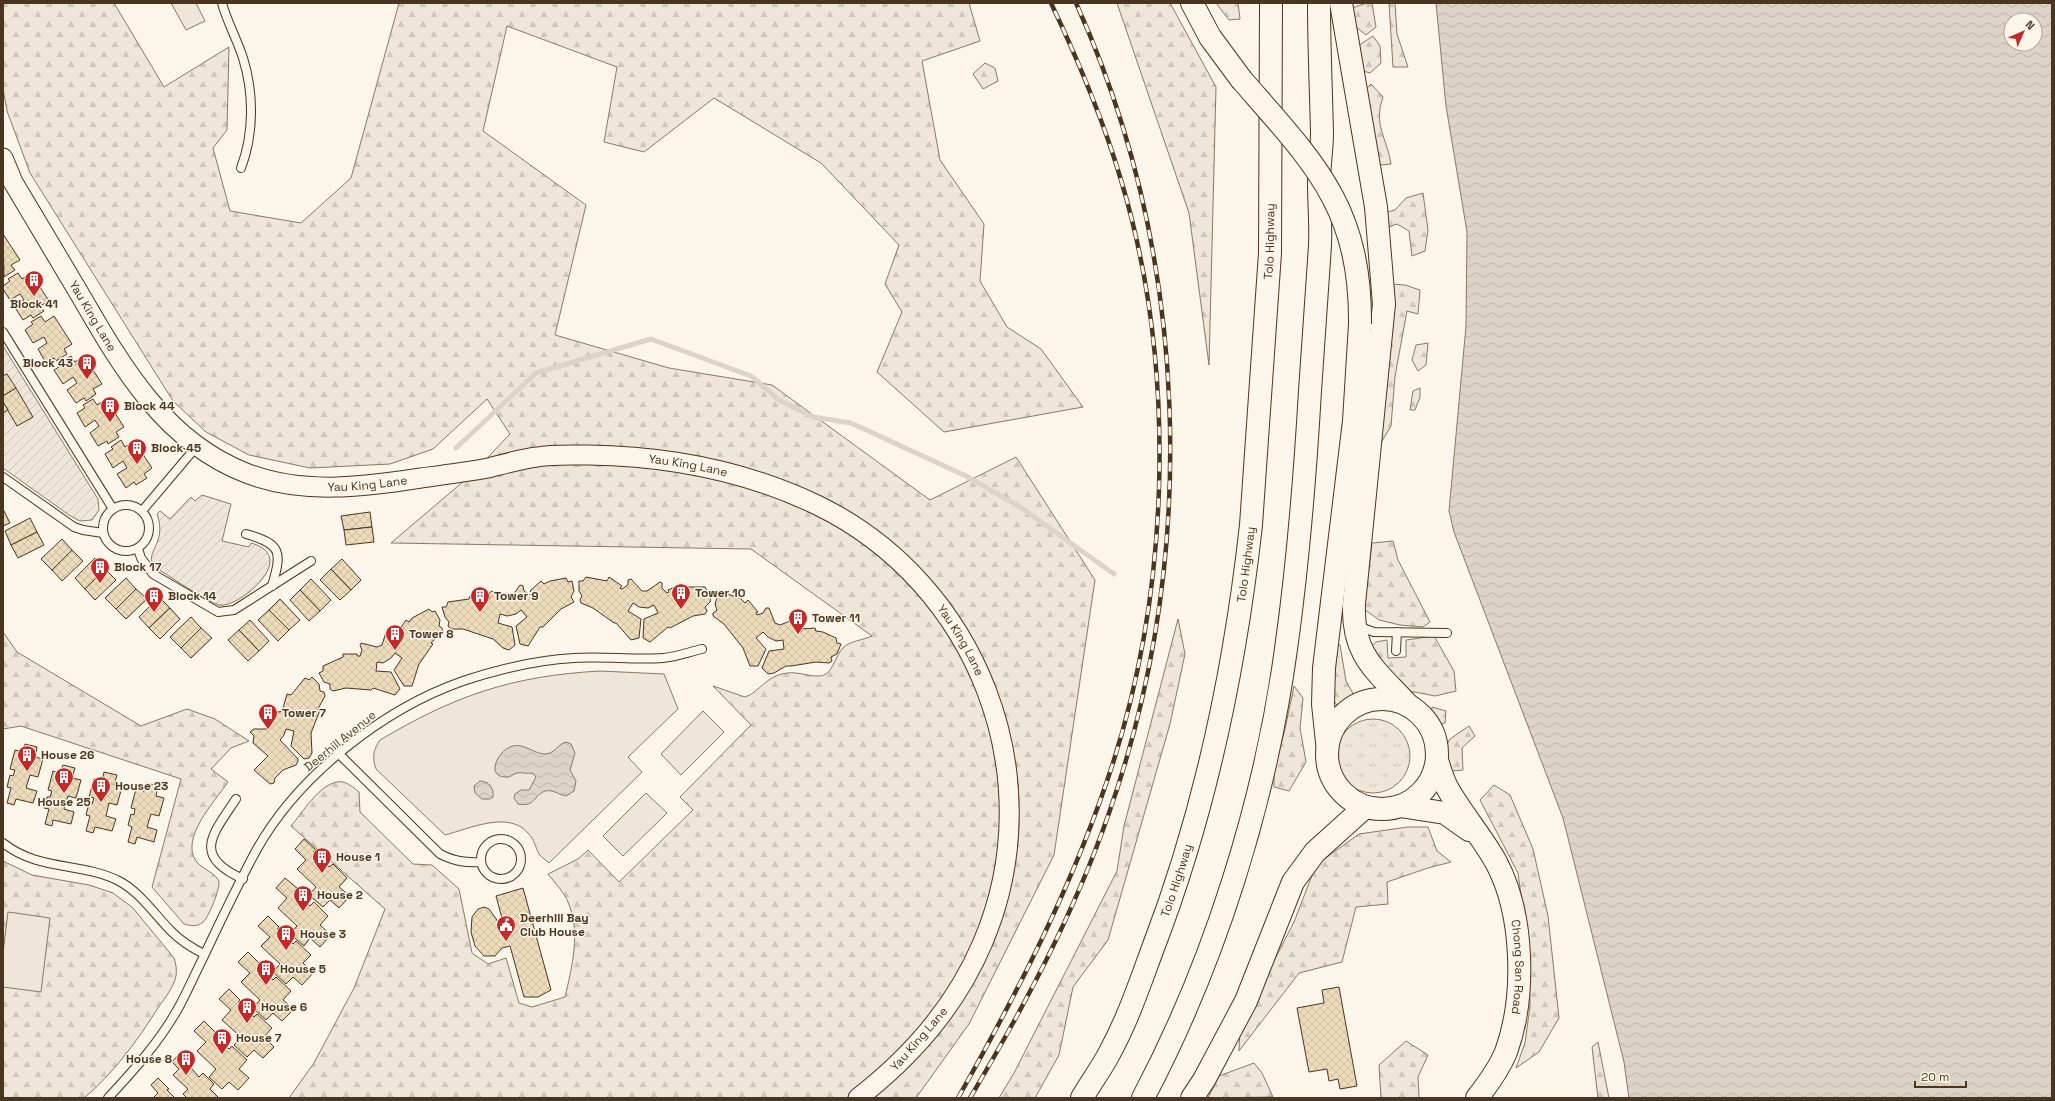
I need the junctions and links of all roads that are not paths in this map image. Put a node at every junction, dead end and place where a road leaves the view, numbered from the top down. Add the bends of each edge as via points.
1 (222, 3) edge
2 (1192, 3) edge
3 (1271, 3) edge
4 (1319, 3) edge
5 (1341, 3) edge
6 (3, 158) edge
7 (241, 168) dead end
8 (3, 332) edge
9 (197, 446) junction
10 (3, 477) edge
11 (113, 509) junction
12 (142, 511) junction
13 (103, 533) junction
14 (246, 534) dead end
15 (138, 549) junction
16 (311, 560) dead end
17 (272, 586) junction
18 (1353, 624) junction
19 (1397, 632) junction
20 (1447, 634) dead end
21 (702, 649) dead end
22 (1396, 651) dead end
23 (1408, 705) junction
24 (1327, 742) junction
25 (339, 754) junction
26 (1437, 760) junction
27 (236, 799) dead end
28 (1400, 806) junction
29 (1365, 807) junction
30 (1477, 835) junction
31 (3, 843) edge
32 (482, 862) junction
33 (243, 879) junction
34 (204, 954) junction
35 (108, 1098) edge
36 (858, 1098) edge
37 (1082, 1098) edge
38 (1143, 1098) edge
39 (1192, 1098) edge
40 (1477, 1098) edge

1 - 7 lane via 243,60 250,90 251,120
2 - 24 main road, bridge via 1217,48 1322,176 1337,202 1351,240 1357,266 1360,324 1354,421 1324,668 1323,704
3 - 37 main road, Tolo Highway via 1270,253 1252,517 1232,659 1203,792 1162,925 1130,1009 1110,1052
4 - 38 main road via 1322,135 1319,180 1320,242 1300,517 1286,650 1270,739 1230,888 1206,960
5 - 18 main road via 1376,207 1384,298
6 - 9 street, Yau King Lane via 13,182 121,362 156,410
8 - 11 lane
9 - 12 lane
9 - 36 street, Yau King Lane via 247,474 274,482 309,487 352,487 393,482 484,469 539,457 608,455 696,465 742,476 817,505 853,524 889,551 910,571 936,600 959,633 980,672 994,711 1004,749 1009,785 1007,850 992,918 963,983 932,1027 894,1068
10 - 13 lane via 74,527
11 - 12 lane via 129,505
11 - 13 lane via 105,519
12 - 15 lane via 150,531 148,538
13 - 15 lane via 106,540 117,550 124,552
14 - 17 lane via 268,541 278,554 279,562
15 - 17 lane via 152,574 218,612 234,610
16 - 17 lane
18 - 19 lane via 1370,631
18 - 23 main road via 1355,636 1370,664
19 - 20 lane
19 - 22 lane
21 - 25 lane, Deerhill Avenue via 663,658 571,658 508,668 462,682 413,704 385,720
23 - 24 main road, Chong San Road via 1388,699 1365,701 1351,707 1331,729
23 - 26 main road, Chong San Road via 1427,722 1435,740
24 - 29 main road, Chong San Road via 1327,766 1334,782 1345,795
25 - 32 lane via 440,854 453,861
25 - 33 lane, Deerhill Avenue via 313,776 286,808 258,848
26 - 28 main road, Chong San Road via 1431,780 1425,788 1414,799
26 - 30 main road, Chong San Road via 1448,790
27 - 33 lane via 213,834 211,843 212,853 218,865
28 - 29 main road, Chong San Road via 1387,809
28 - 30 main road, Chong San Road via 1445,813
29 - 39 main road via 1315,852 1293,882 1246,1001
30 - 40 main road, Chong San Road via 1496,863 1509,896 1516,933 1519,983 1516,1013 1506,1052
31 - 34 lane via 22,856 36,861 92,871 120,881 143,899 177,937
32 - 32 lane via 484,849 495,840 502,839 515,844 521,856 519,870 508,878 494,878 488,875
33 - 34 lane, Deerhill Avenue
34 - 35 lane, Deerhill Avenue via 180,1006 146,1056

